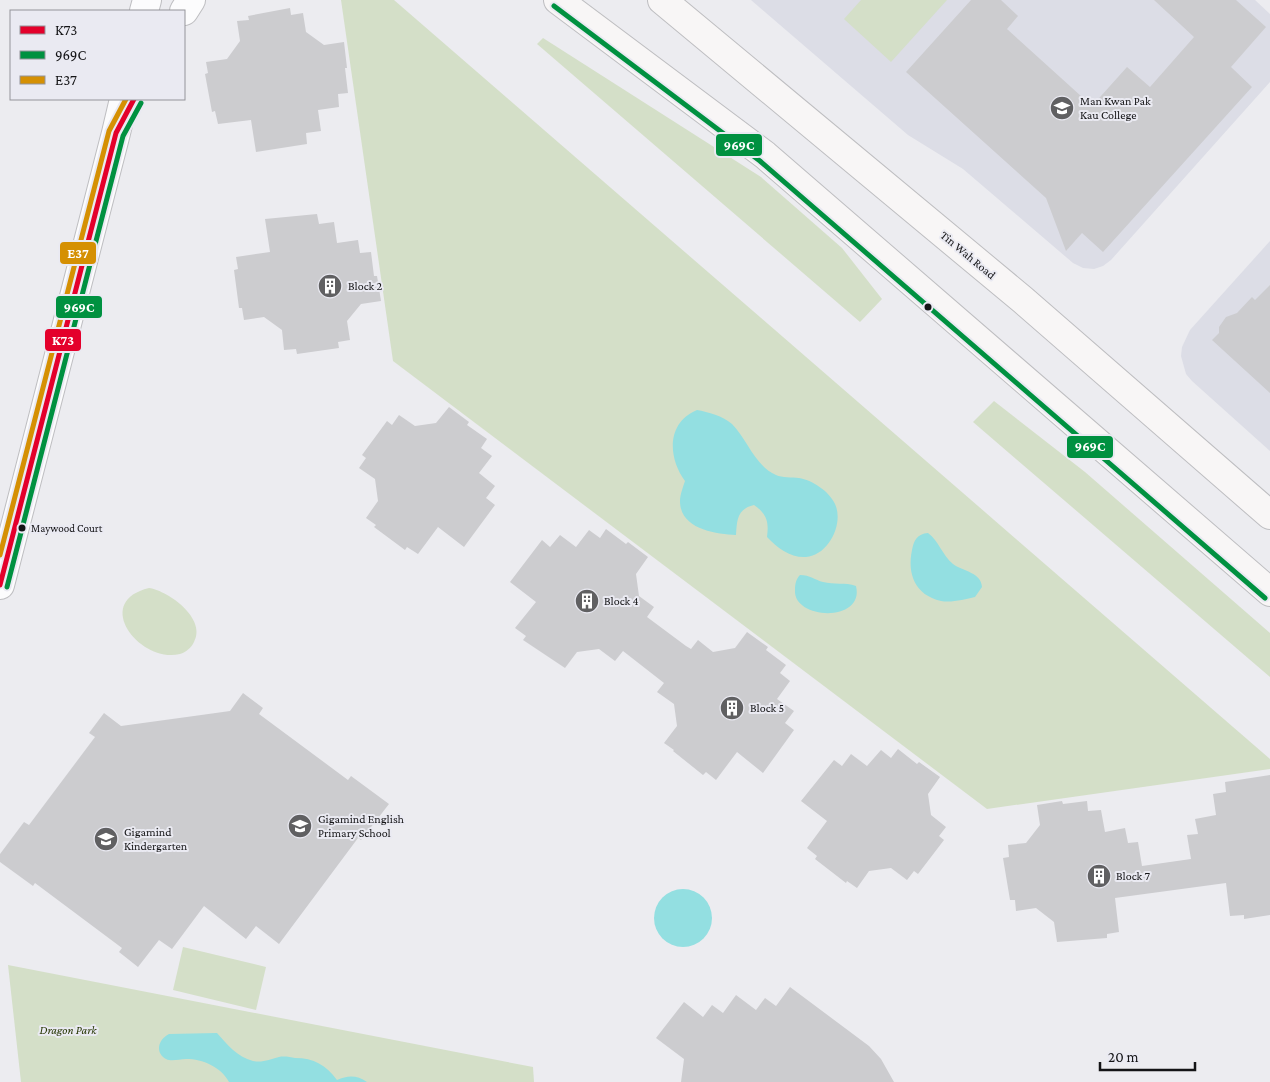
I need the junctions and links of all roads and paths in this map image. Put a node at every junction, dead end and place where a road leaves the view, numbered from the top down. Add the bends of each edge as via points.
1 (558, 0) edge
2 (662, 0) edge
3 (124, 100) edge
4 (133, 100) edge
5 (116, 133) junction
6 (1270, 515) edge
7 (0, 585) edge
8 (1270, 592) edge

1 - 8 main road via 765,155
2 - 6 main road, Tin Wah Road via 1022,300
3 - 5 street
4 - 5 street
5 - 7 street

